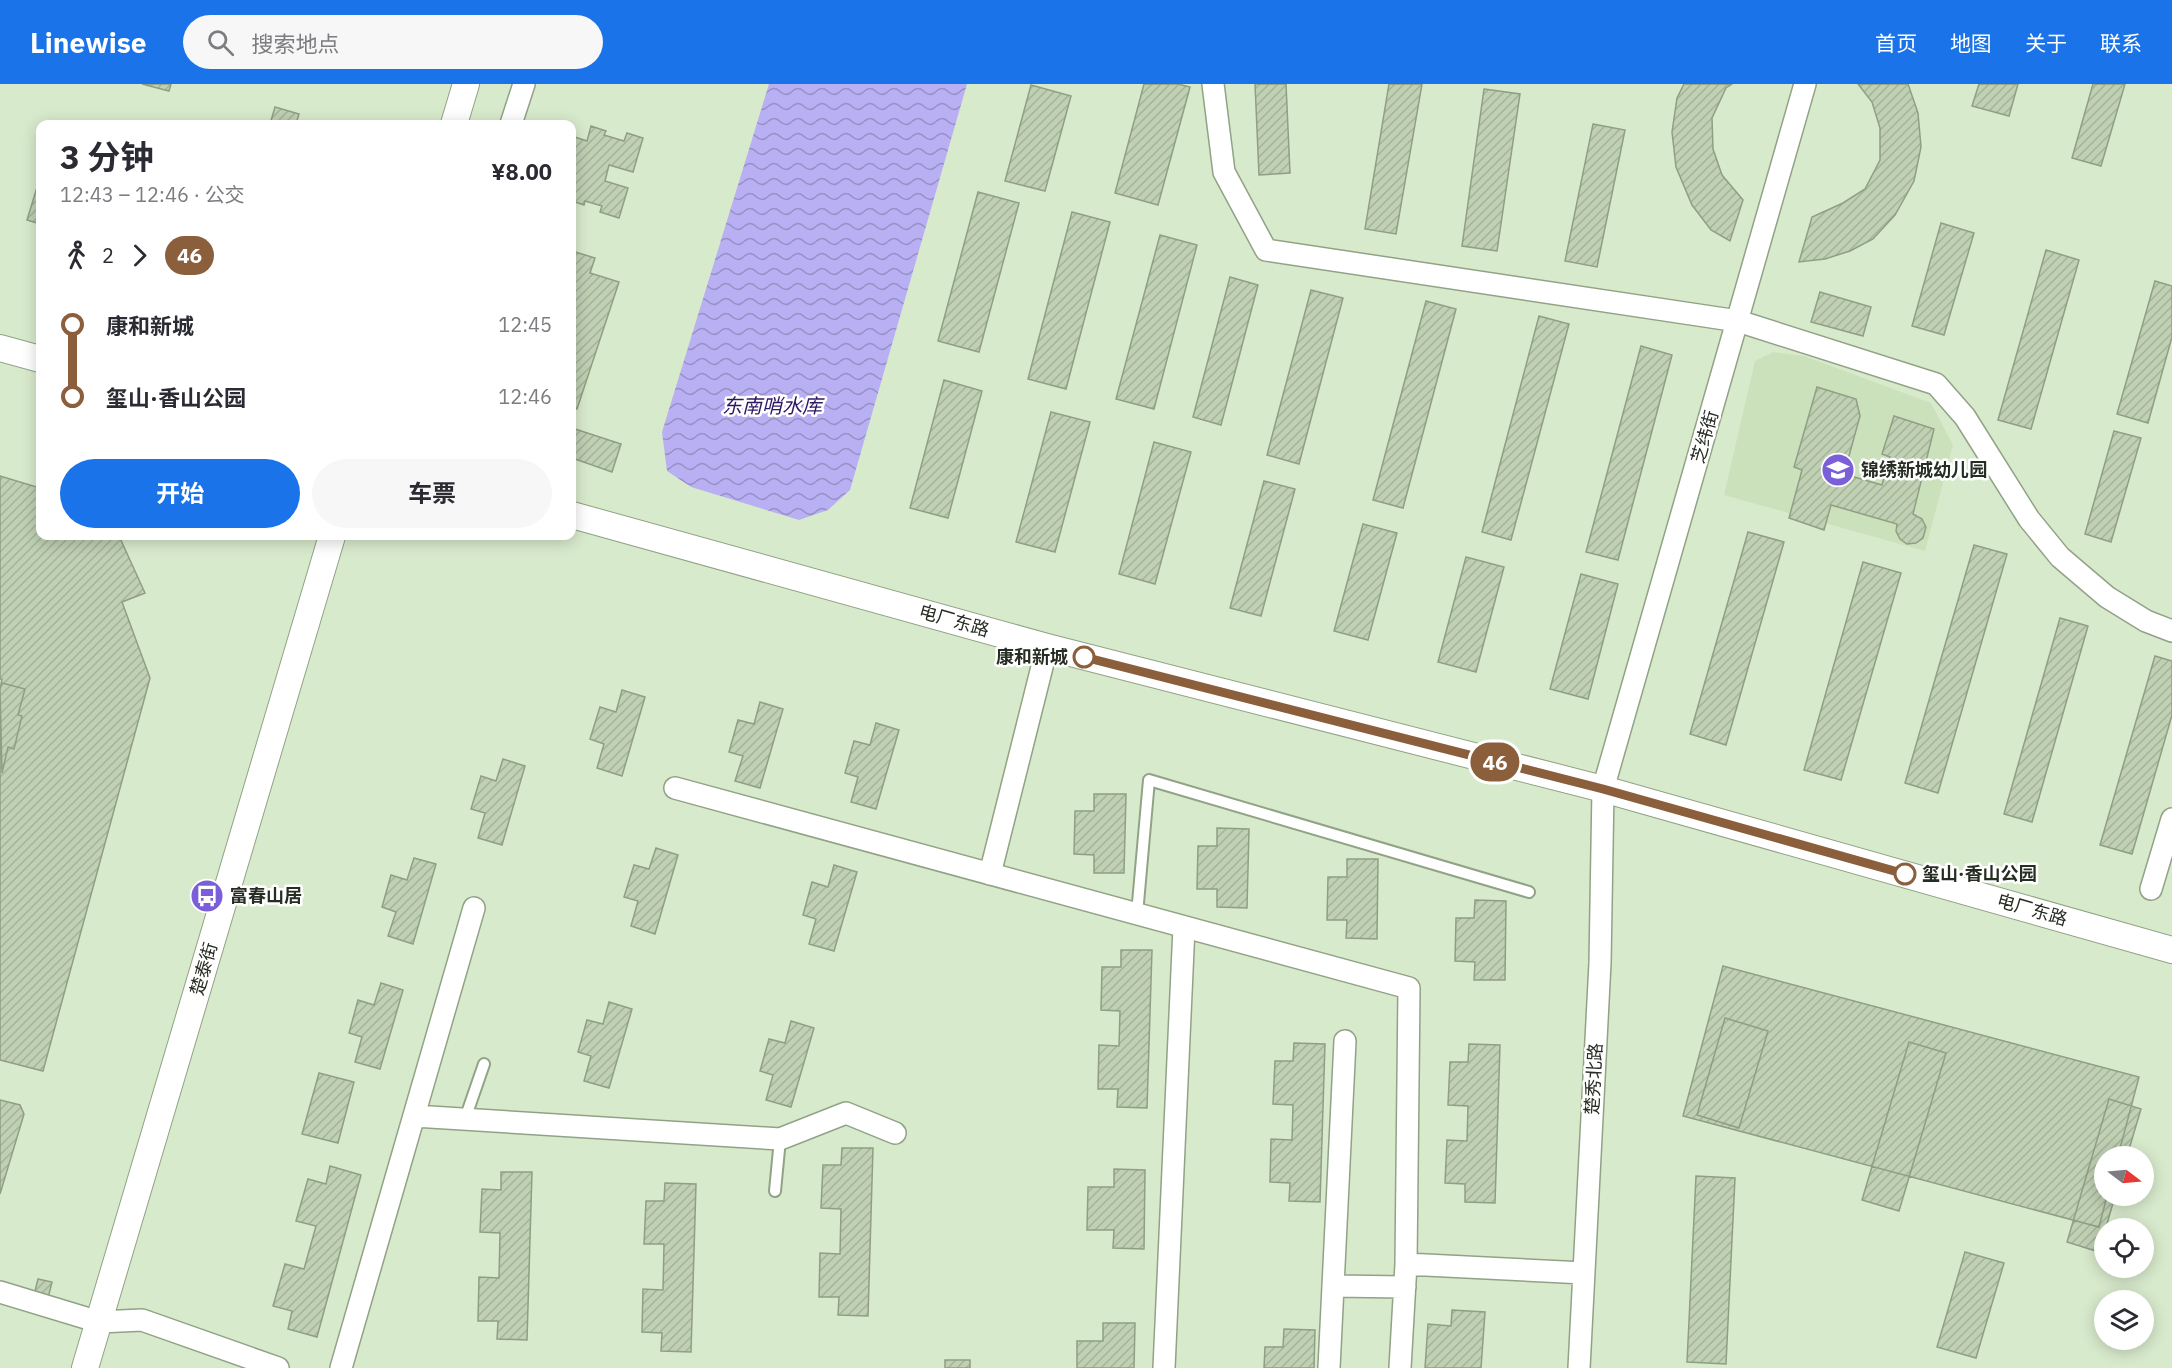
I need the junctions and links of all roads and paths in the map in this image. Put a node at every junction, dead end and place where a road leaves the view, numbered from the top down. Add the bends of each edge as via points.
1 (466, 84) edge
2 (524, 84) edge
3 (1213, 84) edge
4 (1805, 84) edge
5 (455, 120) edge
6 (512, 120) edge
7 (1738, 321) junction
8 (0, 348) edge
9 (36, 358) edge
10 (576, 516) edge
11 (331, 540) edge
12 (2172, 631) edge
13 (1047, 647) junction
14 (675, 788) dead end
15 (1603, 789) junction
16 (2172, 819) edge
17 (990, 874) junction
18 (2151, 889) dead end
19 (1529, 892) dead end
20 (474, 908) dead end
21 (1137, 914) junction
22 (1184, 927) junction
23 (2172, 950) edge
24 (1345, 1041) dead end
25 (484, 1064) dead end
26 (414, 1116) junction
27 (465, 1119) junction
28 (895, 1133) dead end
29 (780, 1139) junction
30 (775, 1191) dead end
31 (1406, 1264) junction
32 (1584, 1273) junction
33 (1334, 1286) junction
34 (1405, 1287) junction
35 (0, 1292) edge
36 (99, 1322) junction
37 (86, 1368) edge
38 (278, 1368) edge
39 (341, 1368) edge
40 (1164, 1368) edge
41 (1329, 1368) edge
42 (1400, 1368) edge
43 (1579, 1368) edge

1 - 5 street
2 - 6 street
3 - 7 street via 1224,172 1266,250
4 - 7 street, 芝纬街
7 - 12 street via 1936,384 1965,417 2028,519 2060,557 2107,597 2146,621
7 - 15 street, 芝纬街
8 - 9 street
10 - 13 street, 电厂东路
11 - 36 street, 楚泰街
13 - 15 street, 电厂东路
13 - 17 street
14 - 17 street
15 - 23 street, 电厂东路
15 - 32 street, 楚秀北路 via 1600,963
16 - 18 street
17 - 21 street
19 - 21 lane via 1149,780
20 - 26 street
21 - 22 street
22 - 31 street via 1409,988
22 - 40 street
24 - 33 street
25 - 27 lane
26 - 27 street
26 - 39 street
27 - 29 street
28 - 29 street via 846,1113
29 - 30 lane
31 - 32 street
31 - 34 street
32 - 43 street, 楚秀北路
33 - 34 street
33 - 41 street
34 - 42 street
35 - 36 street
36 - 37 street, 楚泰街
36 - 38 street via 142,1320

